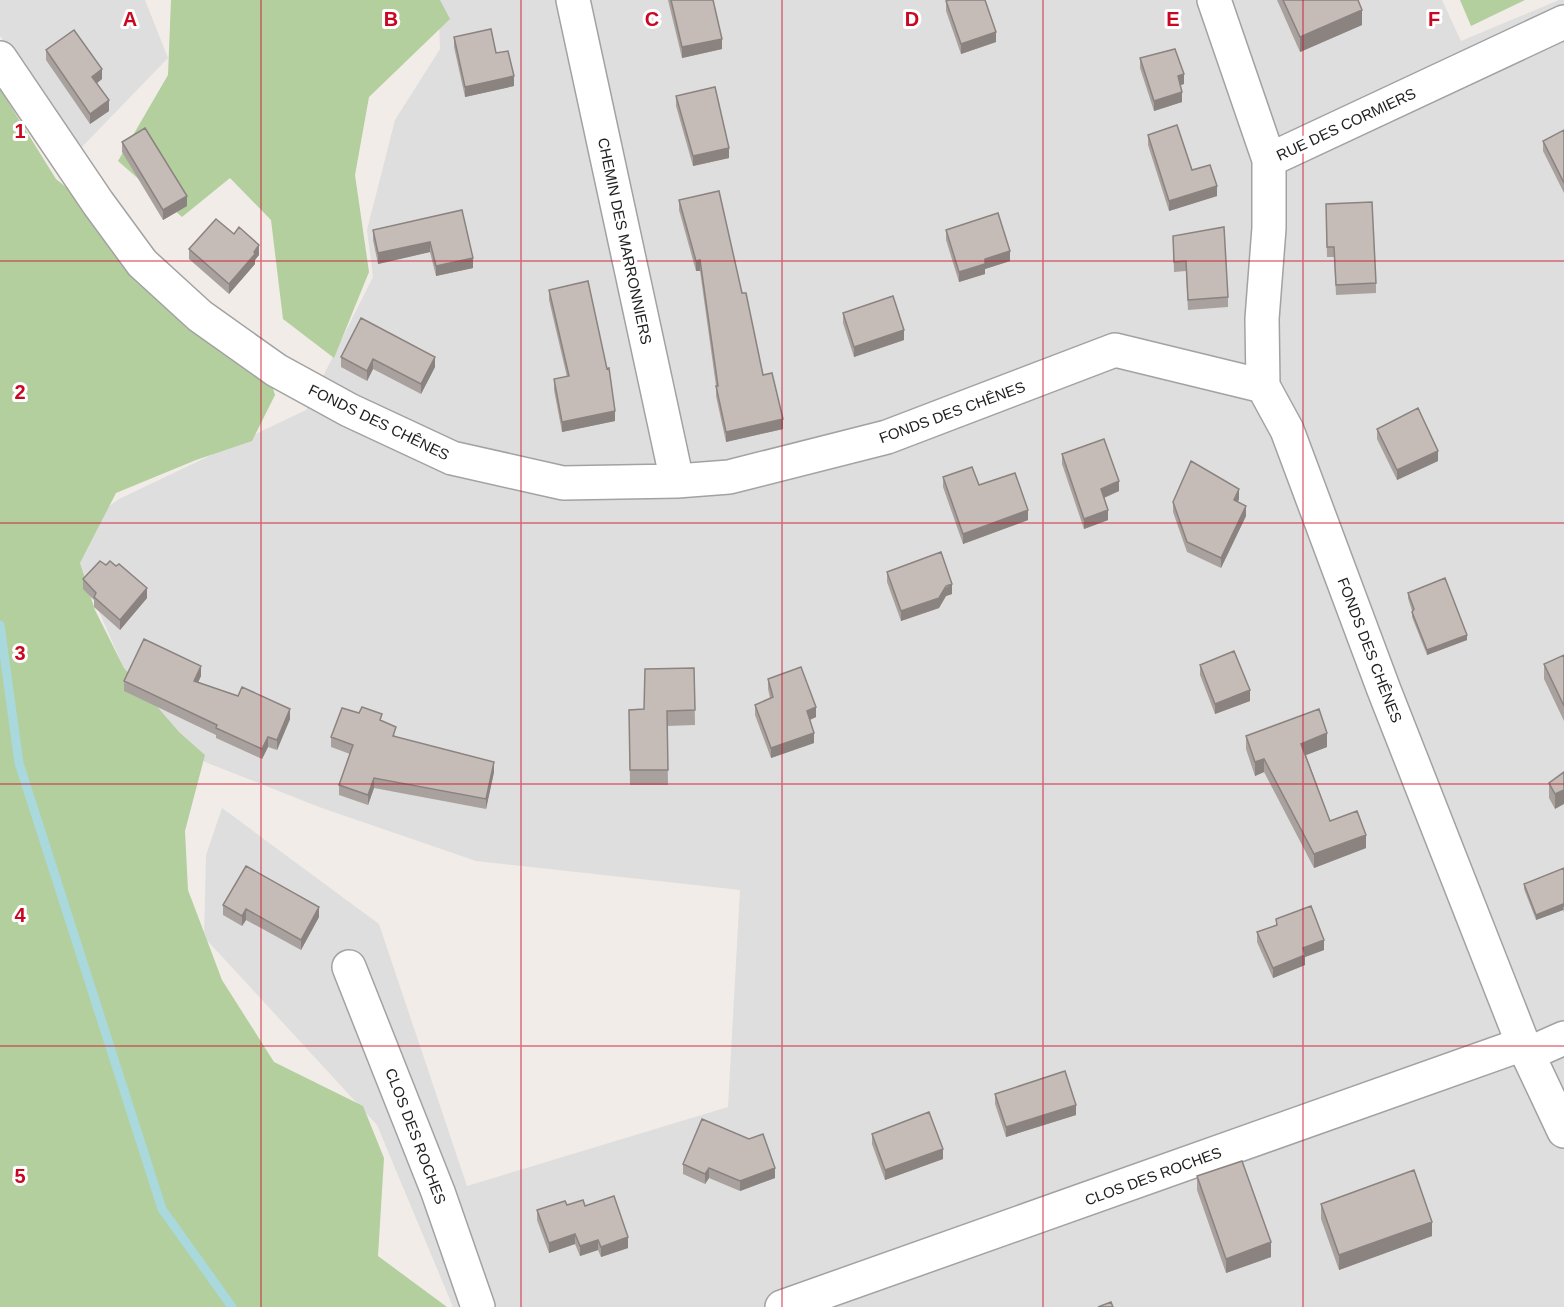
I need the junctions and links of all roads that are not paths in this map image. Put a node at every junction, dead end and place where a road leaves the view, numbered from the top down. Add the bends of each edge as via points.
1 (573, 0) edge
2 (1214, 0) edge
3 (1564, 22) edge
4 (0, 58) edge
5 (1269, 160) junction
6 (1263, 386) junction
7 (677, 481) junction
8 (349, 966) dead end
9 (1564, 1038) edge
10 (1526, 1049) junction
11 (1564, 1131) edge
12 (478, 1307) edge
13 (782, 1307) edge

1 - 7 street, CHEMIN DES MARRONNIERS
2 - 5 street
3 - 5 street, RUE DES CORMIERS
4 - 7 street, FONDS DES CHÊNES via 142,262 200,316 276,370 349,410 452,458 563,483
5 - 6 street, RUE DES CORMIERS
6 - 7 street, FONDS DES CHÊNES via 1114,350 887,437 729,477
6 - 10 street, FONDS DES CHÊNES via 1287,430 1384,690
8 - 12 street, CLOS DES ROCHES via 438,1192
9 - 10 street, CLOS DES ROCHES
10 - 11 street, FONDS DES CHÊNES
10 - 13 street, CLOS DES ROCHES

